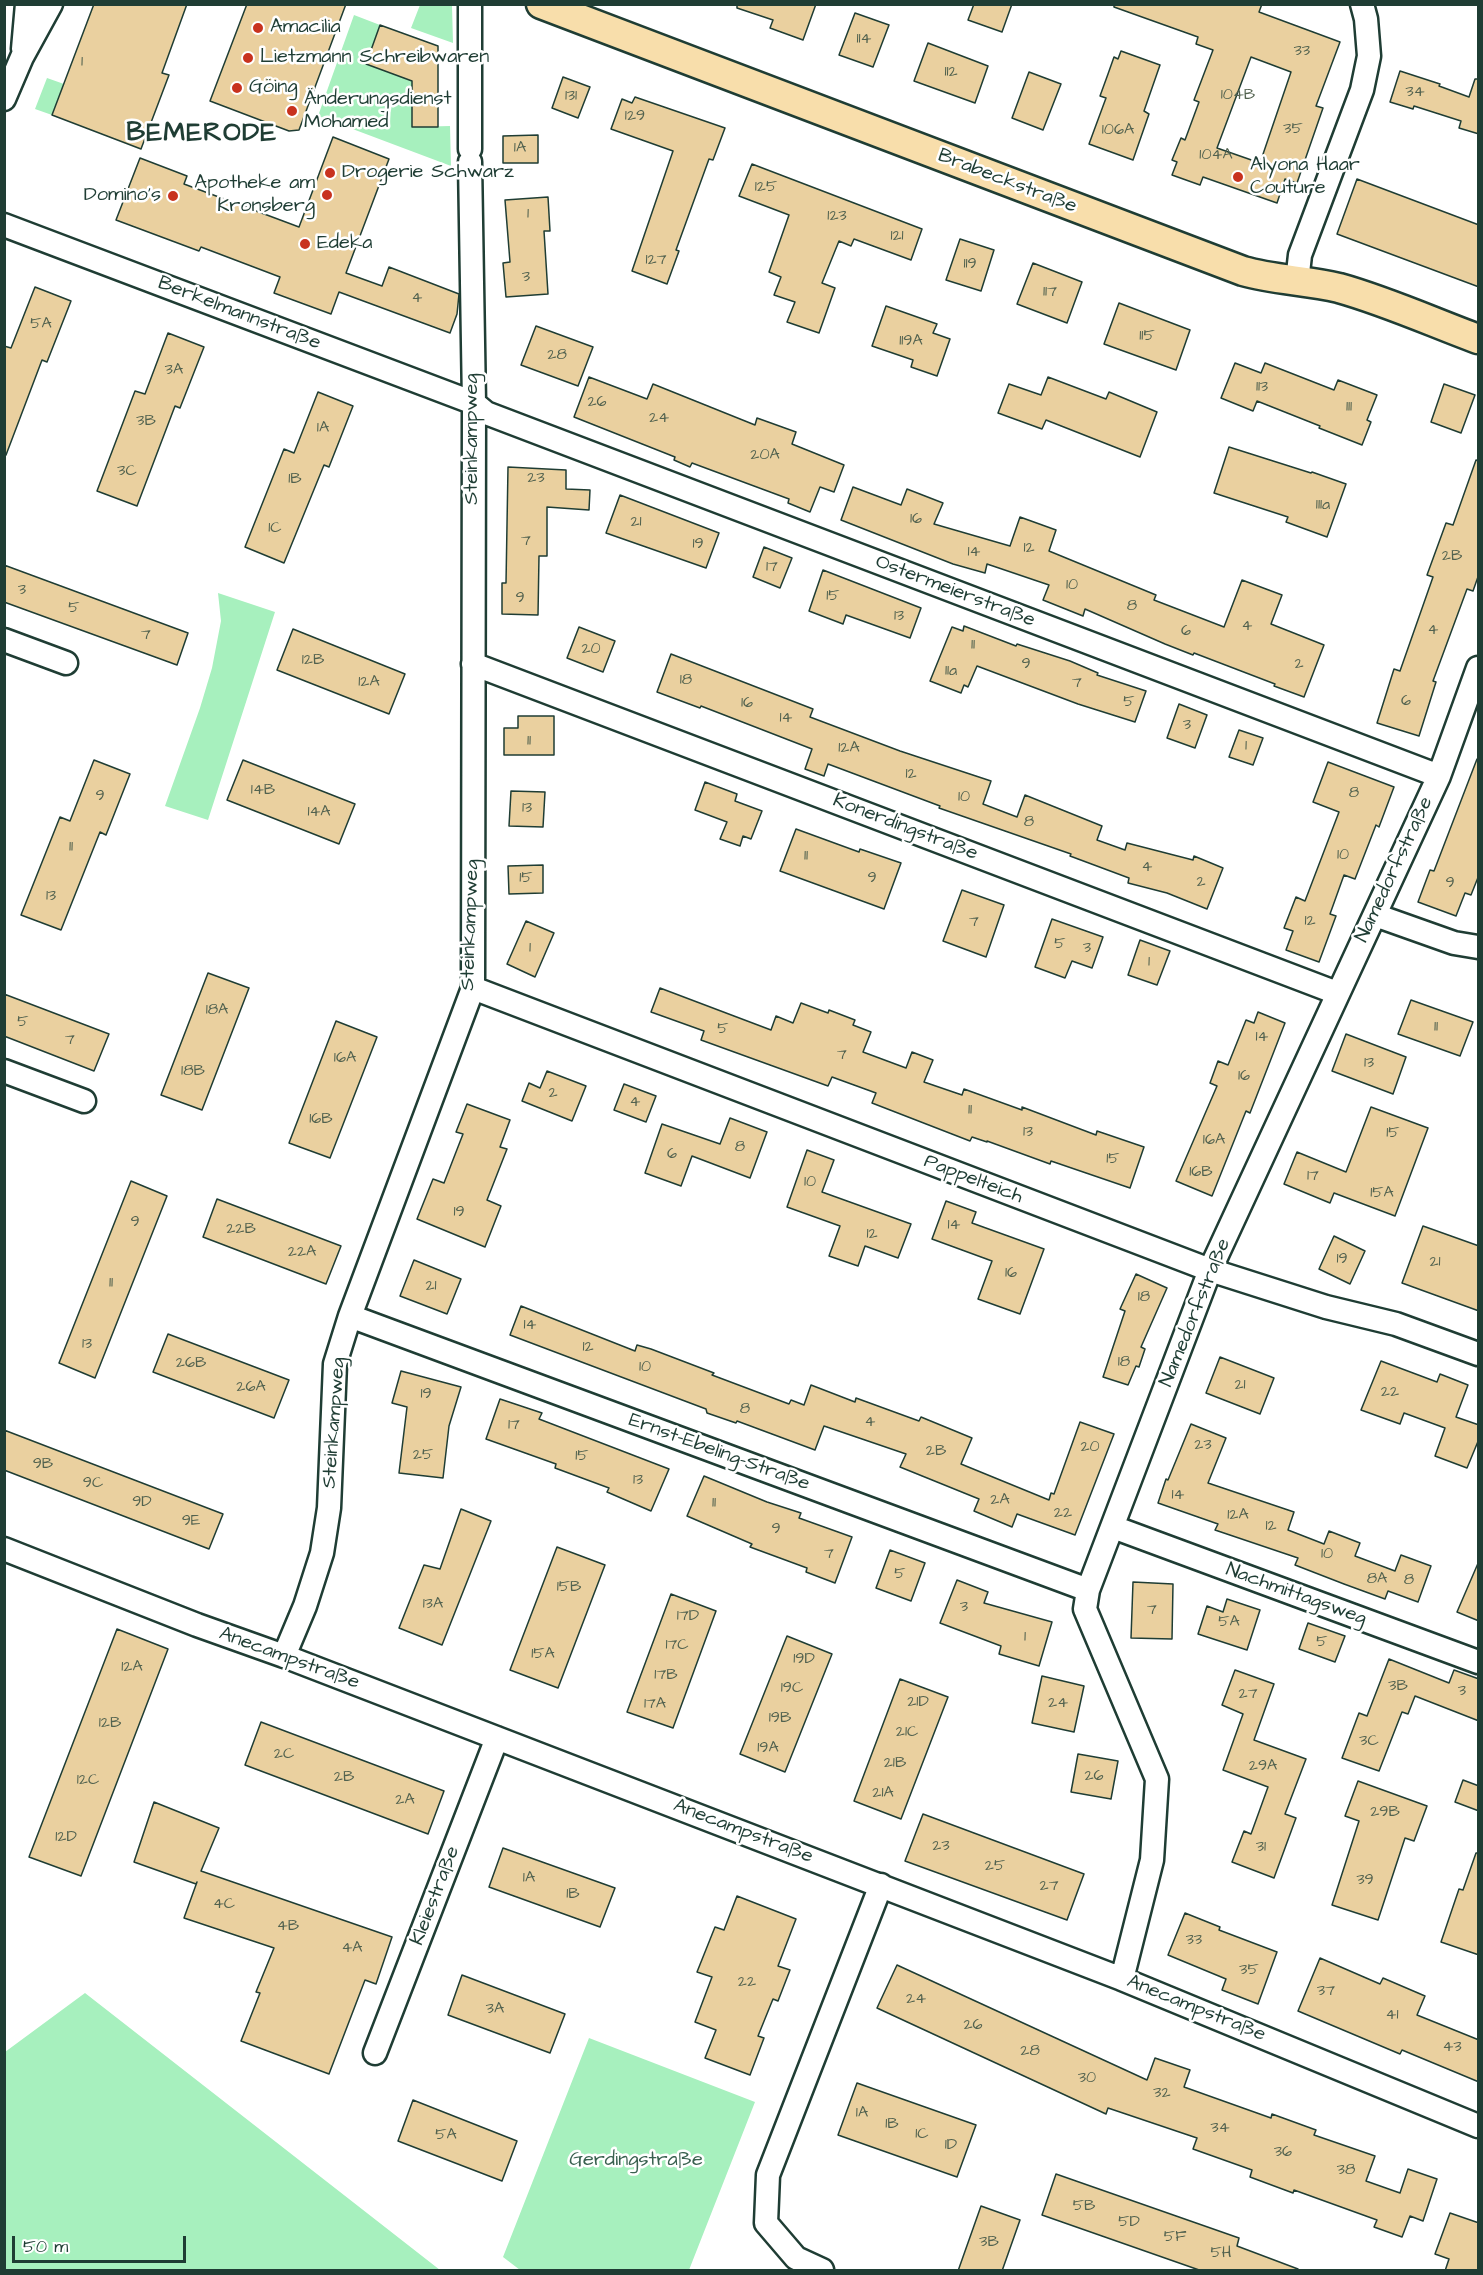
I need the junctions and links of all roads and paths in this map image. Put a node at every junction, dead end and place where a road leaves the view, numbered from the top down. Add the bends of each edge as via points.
1 (27, 4) edge
2 (51, 4) edge
3 (470, 4) edge
4 (541, 4) edge
5 (1362, 4) edge
6 (22, 57) junction
7 (4, 99) edge
8 (4, 225) edge
9 (1297, 282) junction
10 (1479, 339) edge
11 (474, 403) junction
12 (4, 640) edge
13 (66, 663) dead end
14 (473, 663) junction
15 (1479, 668) edge
16 (1439, 776) junction
17 (1375, 915) junction
18 (1479, 947) edge
19 (473, 988) junction
20 (1337, 993) junction
21 (4, 1071) edge
22 (84, 1101) dead end
23 (1210, 1270) junction
24 (350, 1316) junction
25 (1479, 1354) edge
26 (1113, 1527) junction
27 (4, 1549) edge
28 (1088, 1590) junction
29 (284, 1656) junction
30 (1479, 1662) edge
31 (497, 1738) junction
32 (881, 1885) junction
33 (1122, 1978) junction
34 (375, 2053) dead end
35 (1479, 2126) edge
36 (822, 2271) edge

1 - 6 street
2 - 6 street
3 - 11 street, Steinkampweg
4 - 9 main road, Brabeckstraße via 1243,271
5 - 9 street via 1369,56 1362,90 1300,255
6 - 7 street
8 - 11 street, Berkelmannstraße
9 - 10 main road, Brabeckstraße via 1356,293
11 - 14 street, Steinkampweg
11 - 16 street, Ostermeierstraße via 486,413
12 - 13 street
14 - 19 street, Steinkampweg
14 - 20 street, Konerdingstraße
15 - 16 street, Namedorfstraße
16 - 17 street, Namedorfstraße
17 - 18 street via 1454,943
17 - 20 street, Namedorfstraße
19 - 23 street, Pappelteich
19 - 24 street, Steinkampweg
20 - 23 street, Namedorfstraße
21 - 22 street
23 - 25 street, Pappelteich via 1326,1307 1396,1324
23 - 26 street, Namedorfstraße
24 - 28 street, Ernst-Ebeling-Straße
24 - 29 street, Steinkampweg via 335,1364 329,1508 322,1553
26 - 28 street, Namedorfstraße
26 - 30 street, Nachmittagsweg
27 - 29 street, Anecampstraße
28 - 33 street, Namedorfstraße via 1085,1609 1157,1779 1152,1860
29 - 31 street, Anecampstraße
31 - 32 street, Anecampstraße
31 - 34 street, Kleiestraße
32 - 33 street, Anecampstraße
32 - 36 street via 768,2175 766,2223 796,2258
33 - 35 street, Anecampstraße

